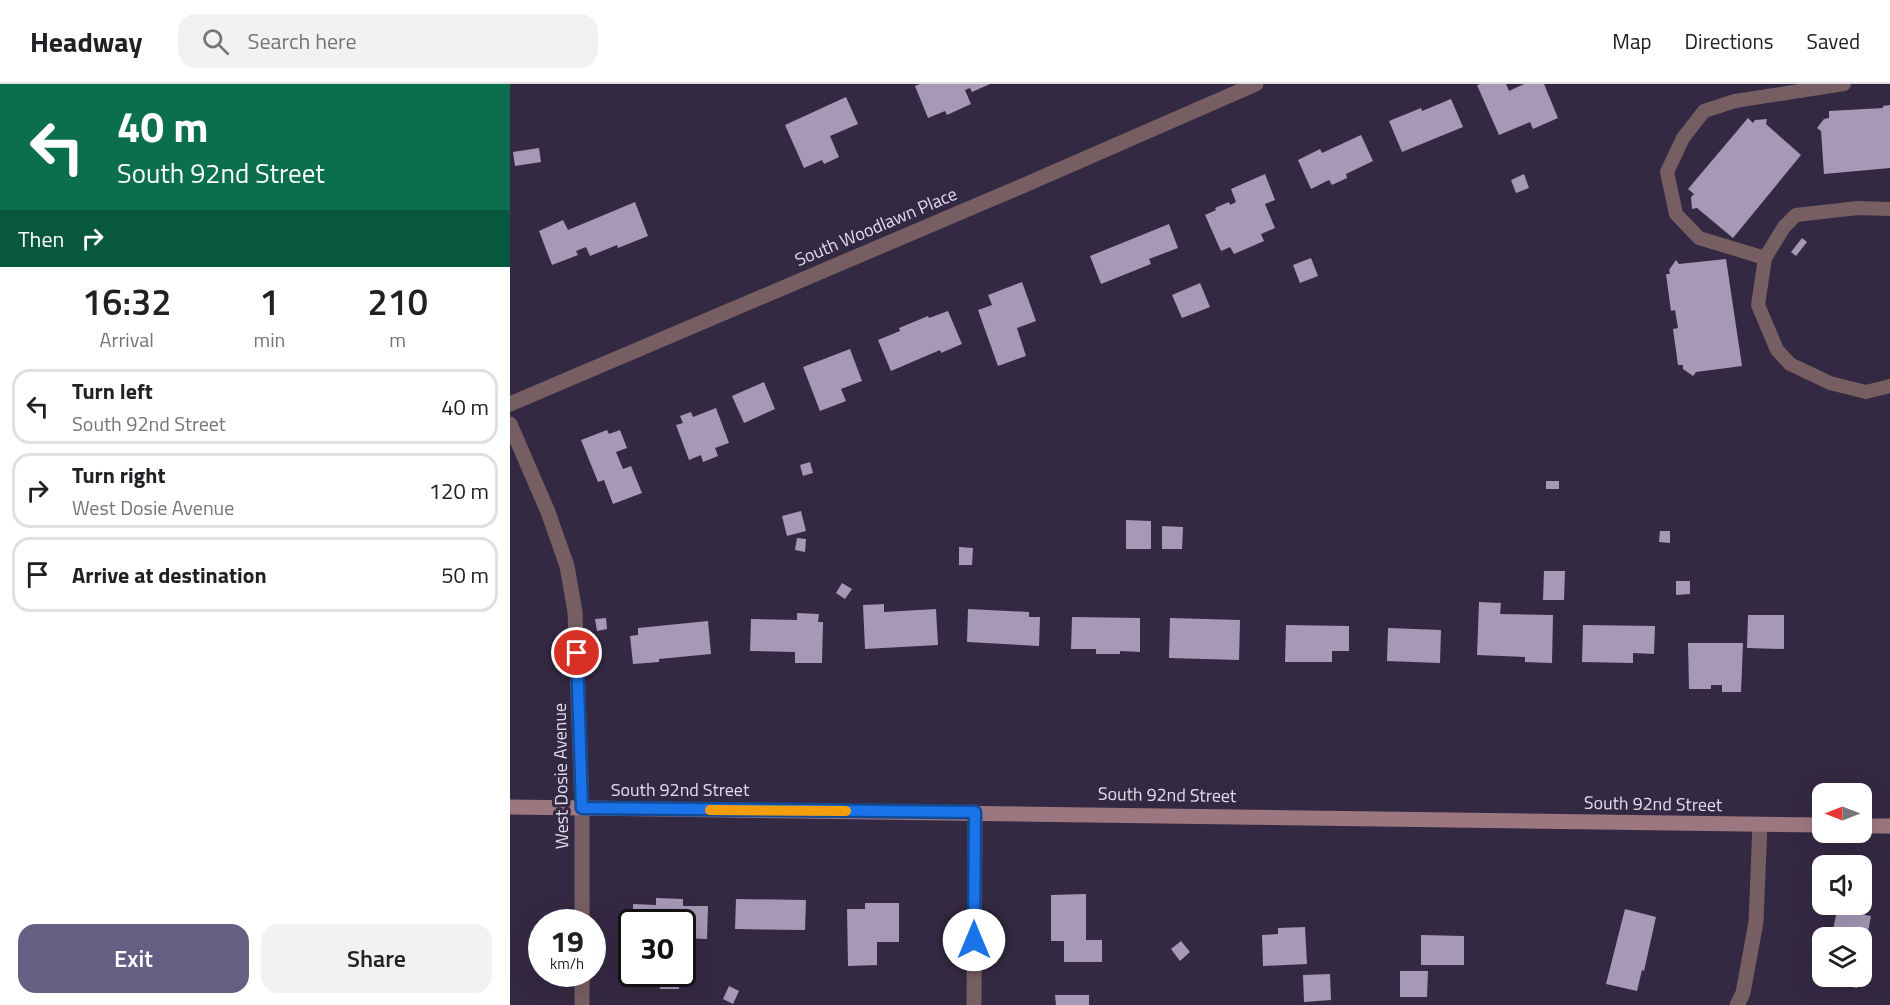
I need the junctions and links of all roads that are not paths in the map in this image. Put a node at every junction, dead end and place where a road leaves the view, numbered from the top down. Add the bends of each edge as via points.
1 (1256, 84) edge
2 (1844, 84) edge
3 (1890, 209) edge
4 (1765, 258) junction
5 (1890, 386) edge
6 (510, 404) edge
7 (510, 424) edge
8 (510, 807) edge
9 (582, 808) junction
10 (975, 812) junction
11 (1760, 825) junction
12 (1812, 825) edge
13 (1872, 826) edge
14 (1890, 826) edge
15 (582, 909) edge
16 (582, 987) edge
17 (582, 1005) edge
18 (974, 1005) edge
19 (1737, 1005) edge

1 - 6 street, South Woodlawn Place
2 - 4 lane via 1735,101 1704,111 1683,138 1667,172 1676,214 1699,238
3 - 4 lane via 1858,208 1796,215
4 - 5 lane via 1758,305 1777,350 1790,364 1830,383 1866,392
7 - 9 street, West Dosie Avenue via 567,566 575,612
8 - 9 main road, South 92nd Street
9 - 10 main road, South 92nd Street
9 - 15 street, West Dosie Avenue
10 - 11 main road, South 92nd Street
10 - 18 street
11 - 12 main road, South 92nd Street
11 - 19 street via 1756,922 1743,993
13 - 14 main road
16 - 17 street

